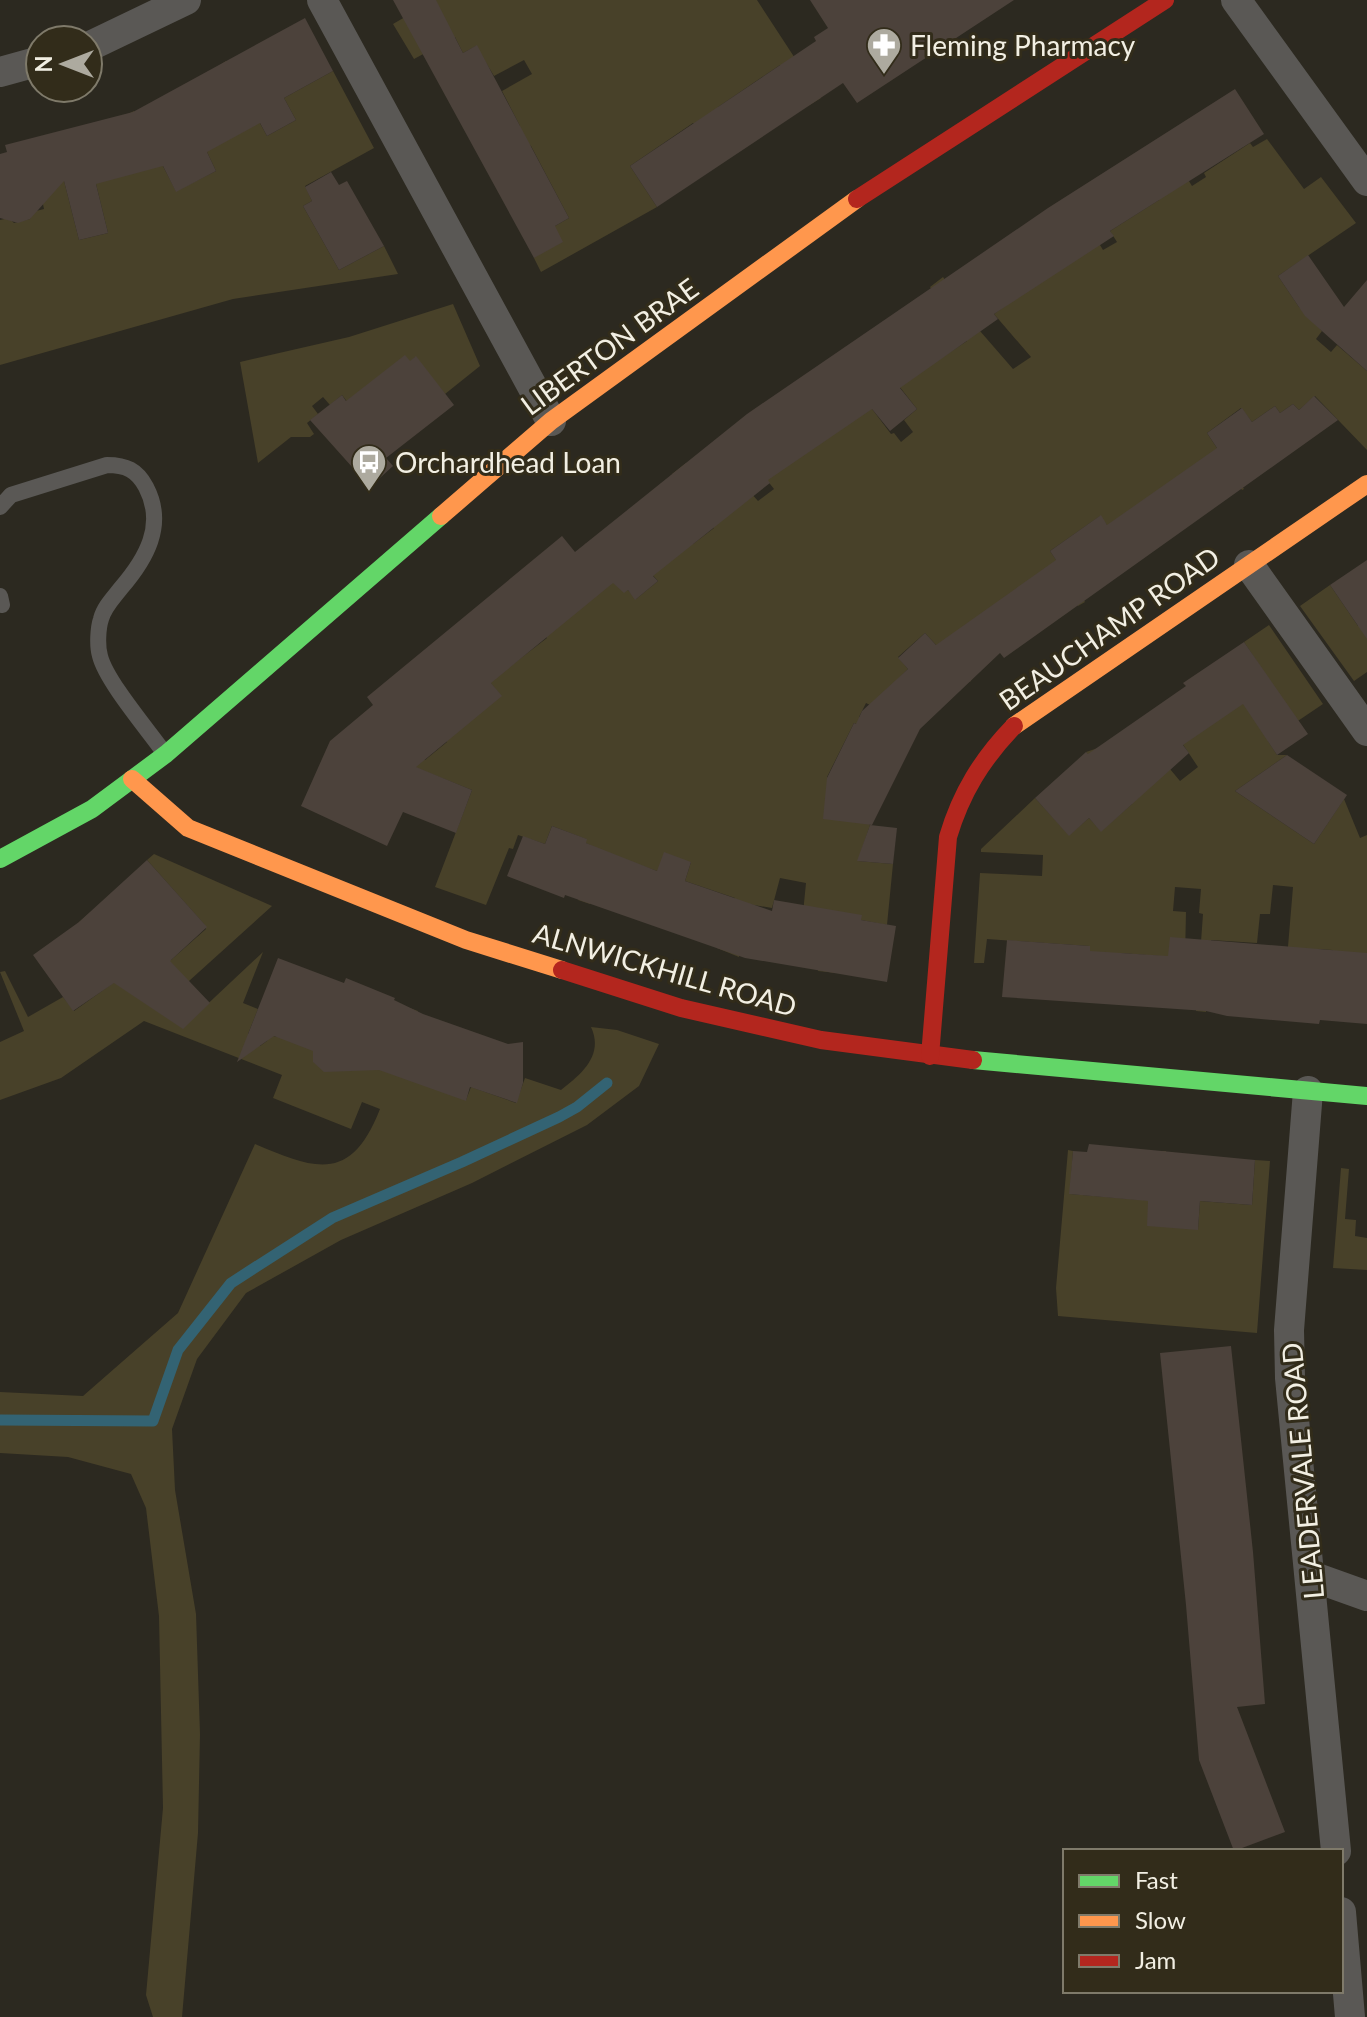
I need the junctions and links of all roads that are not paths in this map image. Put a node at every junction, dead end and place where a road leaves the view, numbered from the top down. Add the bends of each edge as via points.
1 (186, 0) edge
2 (322, 0) edge
3 (1165, 0) edge
4 (1236, 0) edge
5 (104, 39) edge
6 (24, 65) edge
7 (0, 72) edge
8 (1367, 181) edge
9 (551, 421) junction
10 (1367, 484) edge
11 (0, 507) edge
12 (1249, 565) junction
13 (1367, 731) edge
14 (166, 754) junction
15 (132, 779) junction
16 (0, 859) edge
17 (930, 1056) junction
18 (1308, 1091) junction
19 (1367, 1096) edge
20 (1311, 1576) junction
21 (1367, 1596) edge
22 (1336, 1849) edge
23 (1343, 1935) edge
24 (1350, 2017) edge

1 - 5 street
2 - 9 street
3 - 9 street, LIBERTON BRAE via 888,177
4 - 8 street
6 - 7 street
9 - 14 street, LIBERTON BRAE
10 - 12 street, BEAUCHAMP ROAD
11 - 14 lane via 11,495 107,465 137,472 153,508 154,528 150,548 101,618 100,657
12 - 13 street
12 - 17 street, BEAUCHAMP ROAD via 1015,725 971,775 948,837
14 - 15 street, LIBERTON BRAE
15 - 16 street, LIBERTON BRAE via 92,809
15 - 17 street, ALNWICKHILL ROAD via 188,828 466,940 681,1008 821,1040
17 - 18 street, ALNWICKHILL ROAD
18 - 19 street, ALNWICKHILL ROAD
18 - 20 street, LEADERVALE ROAD via 1289,1330
20 - 21 street
20 - 22 street, LEADERVALE ROAD
23 - 24 street

